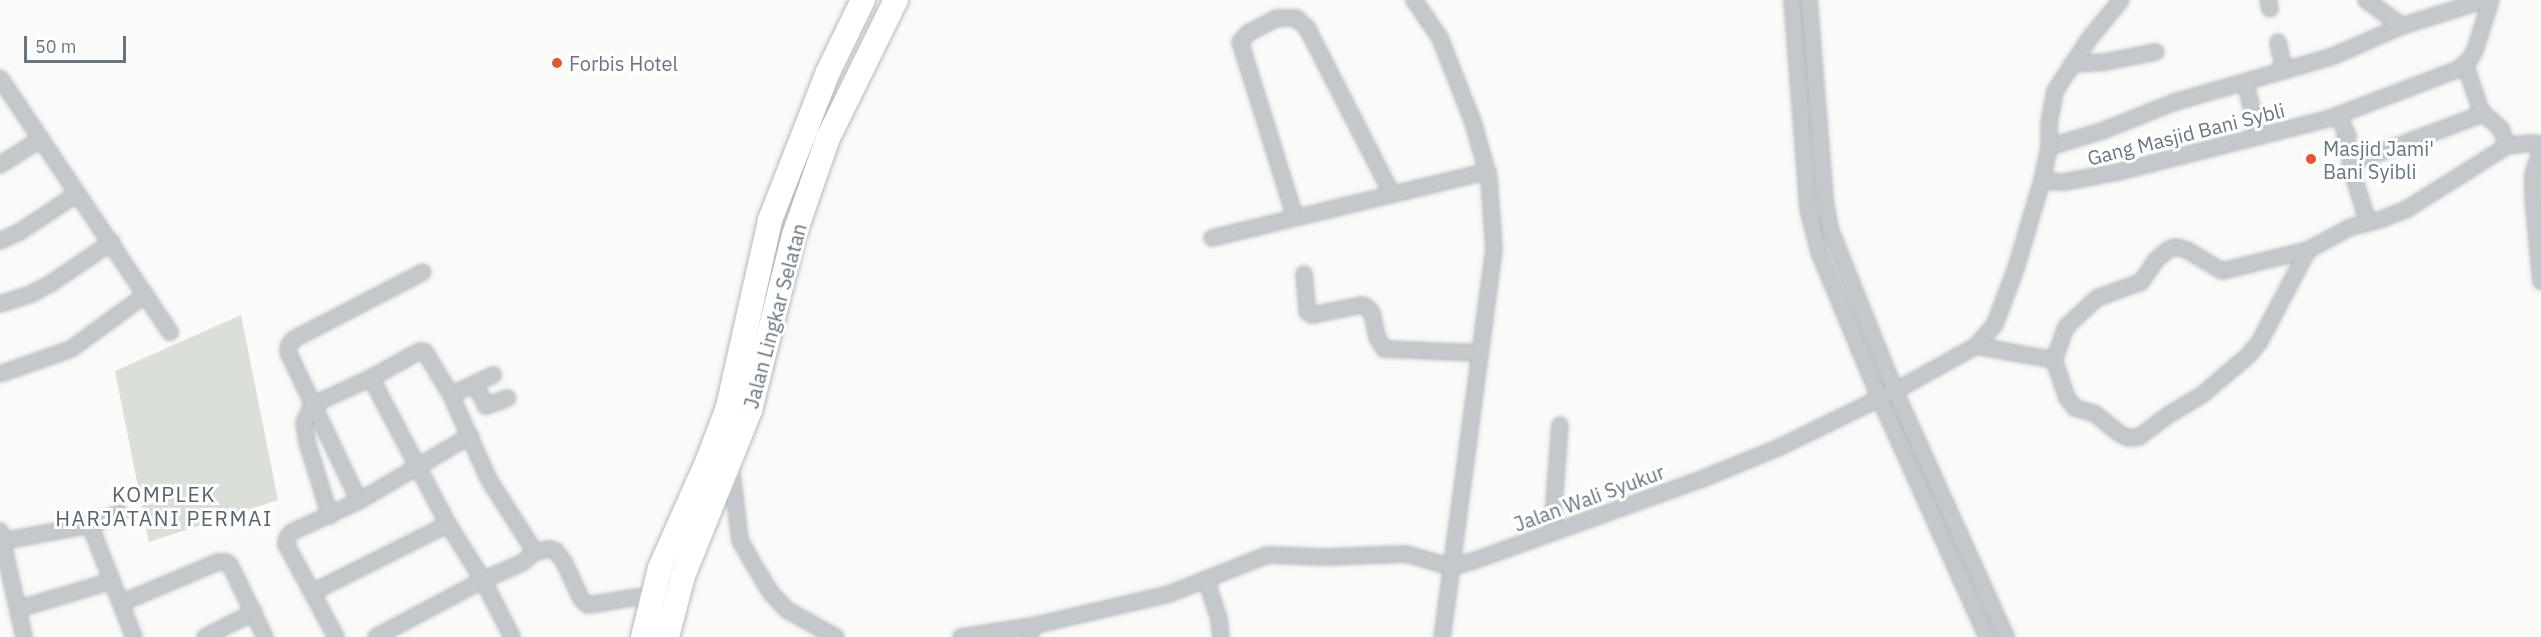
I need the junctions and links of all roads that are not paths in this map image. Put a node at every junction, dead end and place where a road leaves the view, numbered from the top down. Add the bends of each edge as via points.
1 (863, 0) edge
2 (896, 0) edge
3 (1414, 0) edge
4 (1792, 0) edge
5 (1809, 0) edge
6 (2121, 0) edge
7 (2366, 0) edge
8 (2485, 0) edge
9 (2491, 0) edge
10 (2402, 26) junction
11 (2278, 42) dead end
12 (2156, 52) dead end
13 (2072, 64) junction
14 (2465, 64) junction
15 (2284, 70) junction
16 (0, 78) edge
17 (2245, 82) junction
18 (2482, 114) junction
19 (2338, 116) junction
20 (2259, 136) junction
21 (41, 139) junction
22 (2537, 145) edge
23 (2509, 146) junction
24 (2049, 147) junction
25 (2353, 163) junction
26 (0, 165) edge
27 (1488, 171) junction
28 (2042, 181) junction
29 (77, 194) junction
30 (1392, 194) junction
31 (2537, 198) edge
32 (1295, 217) junction
33 (2368, 223) junction
34 (1212, 238) dead end
35 (0, 241) edge
36 (112, 242) junction
37 (2308, 250) junction
38 (423, 272) dead end
39 (1304, 274) dead end
40 (2541, 282) edge
41 (145, 295) junction
42 (0, 304) edge
43 (170, 332) dead end
44 (1976, 346) junction
45 (1479, 353) junction
46 (2054, 360) junction
47 (0, 374) edge
48 (493, 375) dead end
49 (371, 378) junction
50 (475, 385) junction
51 (1895, 392) junction
52 (451, 395) junction
53 (508, 398) dead end
54 (1880, 399) junction
55 (312, 405) junction
56 (1560, 425) dead end
57 (470, 436) junction
58 (721, 465) junction
59 (417, 466) junction
60 (359, 501) junction
61 (120, 513) dead end
62 (330, 516) junction
63 (693, 517) junction
64 (448, 524) junction
65 (90, 525) junction
66 (1552, 531) junction
67 (1, 536) edge
68 (535, 552) junction
69 (1452, 567) junction
70 (1206, 579) junction
71 (483, 580) junction
72 (112, 581) junction
73 (313, 592) junction
74 (638, 597) dead end
75 (121, 603) junction
76 (18, 609) junction
77 (254, 612) junction
78 (1031, 631) edge
79 (24, 637) edge
80 (134, 637) edge
81 (205, 637) edge
82 (265, 637) edge
83 (336, 637) edge
84 (376, 637) edge
85 (512, 637) edge
86 (643, 637) edge
87 (667, 637) edge
88 (836, 637) edge
89 (961, 637) edge
90 (1221, 637) edge
91 (1442, 637) edge
92 (1987, 637) edge
93 (2006, 637) edge

1 - 58 highway, Jalan Lingkar Selatan via 824,82 770,220 728,407
2 - 58 highway, Jalan Lingkar Selatan via 828,138 794,235 750,410
3 - 27 street via 1440,38
4 - 54 street via 1808,209 1819,252
5 - 51 street via 1830,229
6 - 13 street, Jalan Wali Syukur
7 - 10 street
8 - 10 street
9 - 14 street via 2475,50
10 - 15 street via 2331,57
11 - 15 street
12 - 13 street via 2105,63
13 - 24 street, Jalan Wali Syukur via 2055,92
14 - 18 street
14 - 19 street, Gang Masjid Bani Sybli
15 - 17 street
16 - 21 street
17 - 20 street
17 - 24 street via 2175,102
18 - 23 street via 2501,129
18 - 25 street
19 - 20 street, Gang Masjid Bani Sybli
19 - 25 street via 2348,136 2345,138
20 - 28 street, Gang Masjid Bani Sybli via 2118,172 2064,182
21 - 26 street
21 - 29 street
22 - 23 street
22 - 31 street via 2533,175
23 - 33 street via 2407,209
24 - 28 street, Jalan Wali Syukur
25 - 33 street
27 - 30 street
27 - 45 street via 1494,249
28 - 44 street, Jalan Wali Syukur via 1995,324
29 - 35 street
29 - 36 street
30 - 32 street
30 - 32 street via 1307,28 1296,18 1278,18 1248,33 1240,48
31 - 40 street
32 - 34 street
33 - 37 street via 2351,227
36 - 41 street
36 - 42 street via 50,284
37 - 46 street via 2222,271 2187,250 2169,249 2141,282 2097,298 2066,327
37 - 46 street via 2249,355 2203,394 2139,437 2129,438 2094,413 2075,408 2067,398
38 - 55 street via 294,339 288,352
39 - 45 street via 1306,312 1312,315 1367,307 1384,349
41 - 43 street
41 - 47 street via 71,349
44 - 46 street
44 - 51 street, Jalan Wali Syukur
45 - 69 street
48 - 50 street
49 - 52 street via 420,351 425,352
49 - 55 street
49 - 59 street
50 - 52 street
50 - 53 street via 486,406
51 - 54 street, Jalan Wali Syukur
51 - 93 street
52 - 57 street
54 - 66 street, Jalan Wali Syukur via 1702,479
54 - 92 street
55 - 60 street
55 - 62 street via 304,423 307,442
56 - 66 street
57 - 59 street
57 - 68 street via 489,480
58 - 63 highway, Jalan Lingkar Selatan
58 - 88 street via 740,540 771,592 787,610
59 - 60 street
59 - 64 street
60 - 62 street
61 - 65 street
62 - 73 street via 286,538
63 - 86 highway, Jalan Lingkar Selatan via 660,568
63 - 87 highway, Jalan Lingkar Selatan
64 - 71 street
64 - 73 street
65 - 67 street
65 - 72 street
66 - 69 street, Jalan Wali Syukur
67 - 76 street
68 - 71 street via 522,563
68 - 74 street via 556,551 588,605
69 - 70 street via 1406,554 1267,555
69 - 91 street
70 - 78 street via 1132,605
70 - 90 street
71 - 84 street
71 - 85 street
72 - 75 street
72 - 76 street
73 - 83 street
75 - 77 street via 226,562
75 - 80 street
76 - 79 street
77 - 81 street
77 - 82 street
78 - 89 street

